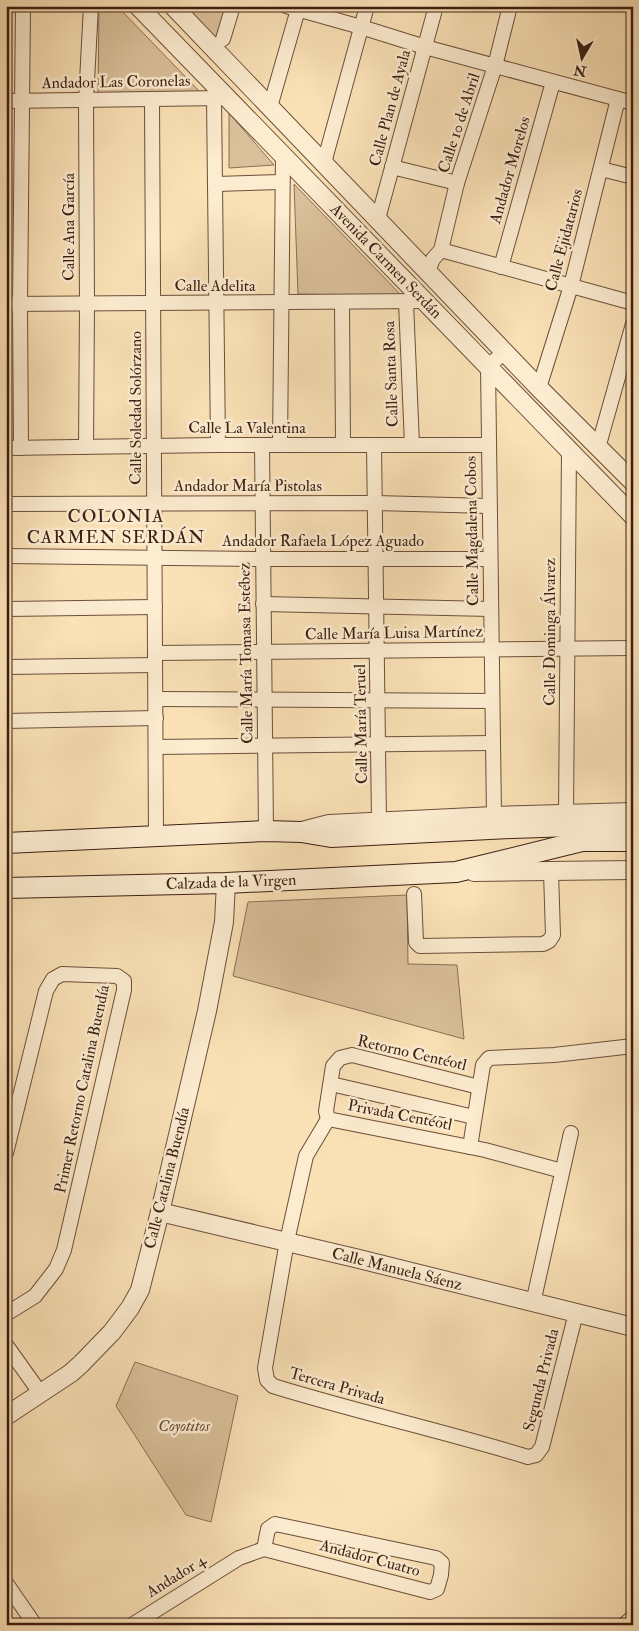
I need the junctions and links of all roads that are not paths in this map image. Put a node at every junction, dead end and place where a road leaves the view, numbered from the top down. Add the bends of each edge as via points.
1 (23, 6) edge
2 (92, 6) edge
3 (138, 6) edge
4 (173, 6) edge
5 (233, 6) edge
6 (367, 6) edge
7 (436, 6) edge
8 (510, 6) edge
9 (294, 7) edge
10 (361, 27) junction
11 (223, 40) dead end
12 (425, 47) junction
13 (495, 66) junction
14 (553, 82) junction
15 (220, 98) junction
16 (618, 99) junction
17 (86, 100) junction
18 (152, 100) junction
19 (6, 101) edge
20 (22, 101) junction
21 (633, 103) edge
22 (270, 107) junction
23 (283, 155) junction
24 (324, 163) junction
25 (392, 167) junction
26 (601, 169) junction
27 (633, 177) edge
28 (282, 182) junction
29 (458, 183) junction
30 (216, 184) junction
31 (378, 219) junction
32 (441, 250) junction
33 (501, 267) junction
34 (428, 271) junction
35 (571, 286) junction
36 (342, 302) junction
37 (406, 302) junction
38 (425, 302) junction
39 (217, 303) junction
40 (281, 303) junction
41 (633, 303) edge
42 (88, 304) junction
43 (153, 304) junction
44 (13, 305) edge
45 (633, 324) edge
46 (505, 352) junction
47 (488, 366) junction
48 (539, 388) junction
49 (218, 445) junction
50 (262, 445) junction
51 (280, 445) junction
52 (343, 445) junction
53 (374, 445) junction
54 (412, 445) junction
55 (488, 445) junction
56 (154, 446) junction
57 (86, 447) junction
58 (6, 448) edge
59 (22, 448) junction
60 (598, 448) junction
61 (569, 450) junction
62 (633, 482) edge
63 (375, 503) junction
64 (6, 504) edge
65 (154, 504) junction
66 (262, 505) junction
67 (489, 506) junction
68 (633, 516) edge
69 (6, 556) edge
70 (155, 558) junction
71 (376, 558) junction
72 (263, 559) junction
73 (490, 559) junction
74 (263, 604) junction
75 (376, 606) junction
76 (155, 607) junction
77 (491, 608) junction
78 (6, 609) edge
79 (568, 648) junction
80 (633, 648) edge
81 (491, 649) junction
82 (377, 650) junction
83 (264, 652) junction
84 (155, 659) junction
85 (6, 667) edge
86 (156, 699) junction
87 (264, 700) junction
88 (378, 700) junction
89 (492, 701) junction
90 (156, 718) junction
91 (6, 721) edge
92 (493, 743) junction
93 (378, 744) junction
94 (265, 746) junction
95 (156, 747) junction
96 (633, 812) edge
97 (566, 815) junction
98 (494, 816) junction
99 (379, 822) junction
100 (633, 824) edge
101 (266, 831) junction
102 (301, 832) junction
103 (156, 836) junction
104 (633, 841) edge
105 (6, 843) edge
106 (633, 870) edge
107 (456, 872) junction
108 (550, 872) junction
109 (226, 883) junction
110 (6, 888) edge
111 (414, 894) dead end
112 (633, 1046) edge
113 (331, 1084) junction
114 (479, 1087) junction
115 (474, 1117) junction
116 (328, 1119) junction
117 (571, 1133) dead end
118 (470, 1147) junction
119 (6, 1153) edge
120 (562, 1172) junction
121 (160, 1212) junction
122 (287, 1241) junction
123 (533, 1303) junction
124 (576, 1313) junction
125 (6, 1314) edge
126 (633, 1327) edge
127 (6, 1344) edge
128 (40, 1394) junction
129 (6, 1416) edge
130 (536, 1455) joint
131 (264, 1549) junction
132 (6, 1583) edge
133 (633, 1617) edge
134 (34, 1625) edge
135 (132, 1625) edge
136 (624, 1625) edge

1 - 20 street
2 - 17 street, Calle Ana García
3 - 15 street, Avenida Carmen Serdán
4 - 22 street, Avenida Carmen Serdán
5 - 11 street
6 - 10 street
7 - 12 street, Calle Plan de Ayala
8 - 13 street, Calle 10 de Abril
9 - 10 street
9 - 22 street
10 - 12 street
10 - 24 street
12 - 13 street
12 - 25 street, Calle Plan de Ayala
13 - 14 street
13 - 29 street, Calle 10 de Abril
14 - 16 street
14 - 33 street, Andador Morelos
15 - 18 street, Andador Las Coronelas
15 - 23 street, Avenida Carmen Serdán
15 - 30 street
16 - 21 street
16 - 26 street, Calle Ejidatarios
17 - 18 street, Andador Las Coronelas
17 - 20 street, Andador Las Coronelas
17 - 42 street, Calle Ana García
18 - 43 street, Calle Soledad Solórzano
19 - 20 street, Andador Las Coronelas
20 - 44 street
22 - 24 street, Avenida Carmen Serdán
23 - 28 street
23 - 38 street, Avenida Carmen Serdán
24 - 31 street, Avenida Carmen Serdán
25 - 29 street
25 - 31 street, Calle Plan de Ayala
26 - 27 street
26 - 35 street, Calle Ejidatarios
28 - 30 street
28 - 40 street
29 - 32 street, Calle 10 de Abril
30 - 39 street
31 - 34 street, Avenida Carmen Serdán
32 - 33 street
32 - 34 street, Calle 10 de Abril
33 - 35 street
34 - 46 street, Avenida Carmen Serdán
35 - 41 street
35 - 48 street, Calle Ejidatarios
36 - 37 street, Calle Adelita
36 - 40 street, Calle Adelita
36 - 52 street
37 - 38 street, Calle Adelita
37 - 54 street, Calle Santa Rosa
38 - 47 street, Avenida Carmen Serdán
39 - 40 street, Calle Adelita
39 - 43 street, Calle Adelita
39 - 49 street
40 - 51 street
42 - 43 street, Calle Adelita
42 - 44 street, Calle Adelita
42 - 57 street, Calle Ana García
43 - 56 street, Calle Soledad Solórzano
44 - 59 street
45 - 60 street
46 - 47 street
46 - 48 street, Avenida Carmen Serdán
47 - 55 street, Calle Magdalena Cobos
47 - 61 street, Avenida Carmen Serdán
48 - 60 street, Avenida Carmen Serdán
49 - 50 street, Calle La Valentina
49 - 56 street, Calle La Valentina
50 - 51 street, Calle La Valentina
50 - 66 street, Calle María Tomasa Estébez
51 - 52 street, Calle La Valentina
52 - 53 street, Calle La Valentina
53 - 54 street, Calle La Valentina
53 - 63 street, Calle María Teruel
54 - 55 street, Calle La Valentina
55 - 67 street, Calle Magdalena Cobos
56 - 57 street, Calle La Valentina
56 - 65 street, Calle Soledad Solórzano
57 - 59 street, Calle La Valentina
58 - 59 street, Calle La Valentina
60 - 62 street, Avenida Carmen Serdán
61 - 68 street, Avenida Carmen Serdán
61 - 79 street, Calle Dominga Álvarez
63 - 66 street, Andador María Pistolas
63 - 67 street, Andador María Pistolas
63 - 71 street, Calle María Teruel
64 - 65 street, Andador María Pistolas
65 - 66 street, Andador María Pistolas
65 - 70 street, Calle Soledad Solórzano
66 - 72 street, Calle María Tomasa Estébez
67 - 73 street, Calle Magdalena Cobos
69 - 70 street, Andador Rafaela López Aguado
70 - 72 street, Andador Rafaela López Aguado
70 - 76 street, Calle Soledad Solórzano
71 - 72 street, Andador Rafaela López Aguado
71 - 73 street, Andador Rafaela López Aguado
71 - 75 street, Calle María Teruel
72 - 74 street, Calle María Tomasa Estébez
73 - 77 street, Calle Magdalena Cobos
74 - 75 street
74 - 83 street, Calle María Tomasa Estébez
75 - 77 street
75 - 82 street, Calle María Teruel
76 - 78 street
76 - 84 street, Calle Soledad Solórzano
77 - 81 street, Calle Magdalena Cobos
79 - 80 street, Calle María Luisa Martínez
79 - 81 street, Calle María Luisa Martínez
79 - 97 street, Calle Dominga Álvarez
81 - 82 street, Calle María Luisa Martínez
81 - 89 street, Calle Magdalena Cobos
82 - 83 street, Calle María Luisa Martínez
82 - 88 street, Calle María Teruel
83 - 84 street, Calle María Luisa Martínez
83 - 87 street, Calle María Tomasa Estébez
84 - 85 street, Calle María Luisa Martínez
84 - 86 street, Calle Soledad Solórzano
86 - 87 street
86 - 90 street, Calle Soledad Solórzano
87 - 88 street
87 - 94 street, Calle María Tomasa Estébez
88 - 89 street
88 - 93 street, Calle María Teruel
89 - 92 street, Calle Magdalena Cobos
90 - 91 street
90 - 95 street, Calle Soledad Solórzano
92 - 93 street
92 - 98 street, Calle Magdalena Cobos
93 - 94 street
93 - 99 street, Calle María Teruel
94 - 95 street
94 - 101 street, Calle María Tomasa Estébez
95 - 103 street, Calle Soledad Solórzano
96 - 97 street
97 - 98 street
98 - 99 street
99 - 102 street via 329,824
100 - 102 main road via 331,837
101 - 102 main road
101 - 103 main road
103 - 105 main road
104 - 107 main road, Calzada de la Virgen via 582,841
106 - 108 street, Calzada de la Virgen
107 - 108 street, Calzada de la Virgen
107 - 109 main road, Calzada de la Virgen
108 - 111 street via 553,935 543,944 420,946 416,942
109 - 110 main road, Calzada de la Virgen
109 - 121 street, Calle Catalina Buendía via 217,961
112 - 114 street via 489,1058 483,1064
113 - 114 street, Retorno Centéotl via 333,1066 340,1058 352,1055
113 - 115 street
113 - 116 street, Retorno Centéotl via 326,1111
114 - 115 street, Retorno Centéotl
115 - 118 street, Retorno Centéotl
116 - 118 street, Privada Centéotl
116 - 122 street, Privada Centéotl via 306,1156
117 - 120 street
118 - 120 street, Privada Centéotl
119 - 125 street, Primer Retorno Catalina Buendía via 46,991 53,979 62,974 117,976 124,981 124,990 64,1250 56,1269 35,1296
120 - 123 street
121 - 122 street, Calle Manuela Sáenz
121 - 128 street, Calle Catalina Buendía via 140,1290 130,1308 81,1364
122 - 123 street, Calle Manuela Sáenz
122 - 130 street, Tercera Privada via 265,1368 267,1380 273,1386 528,1457
123 - 124 street, Calle Manuela Sáenz
124 - 126 street, Calle Manuela Sáenz
124 - 130 street, Segunda Privada via 542,1447
127 - 128 street
128 - 129 street, Calle Catalina Buendía
131 - 131 street, Andador Cuatro via 268,1529 275,1524 436,1558 442,1563 441,1575 436,1589 430,1592
131 - 135 street, Andador 4 via 239,1558
132 - 134 street
133 - 136 street

